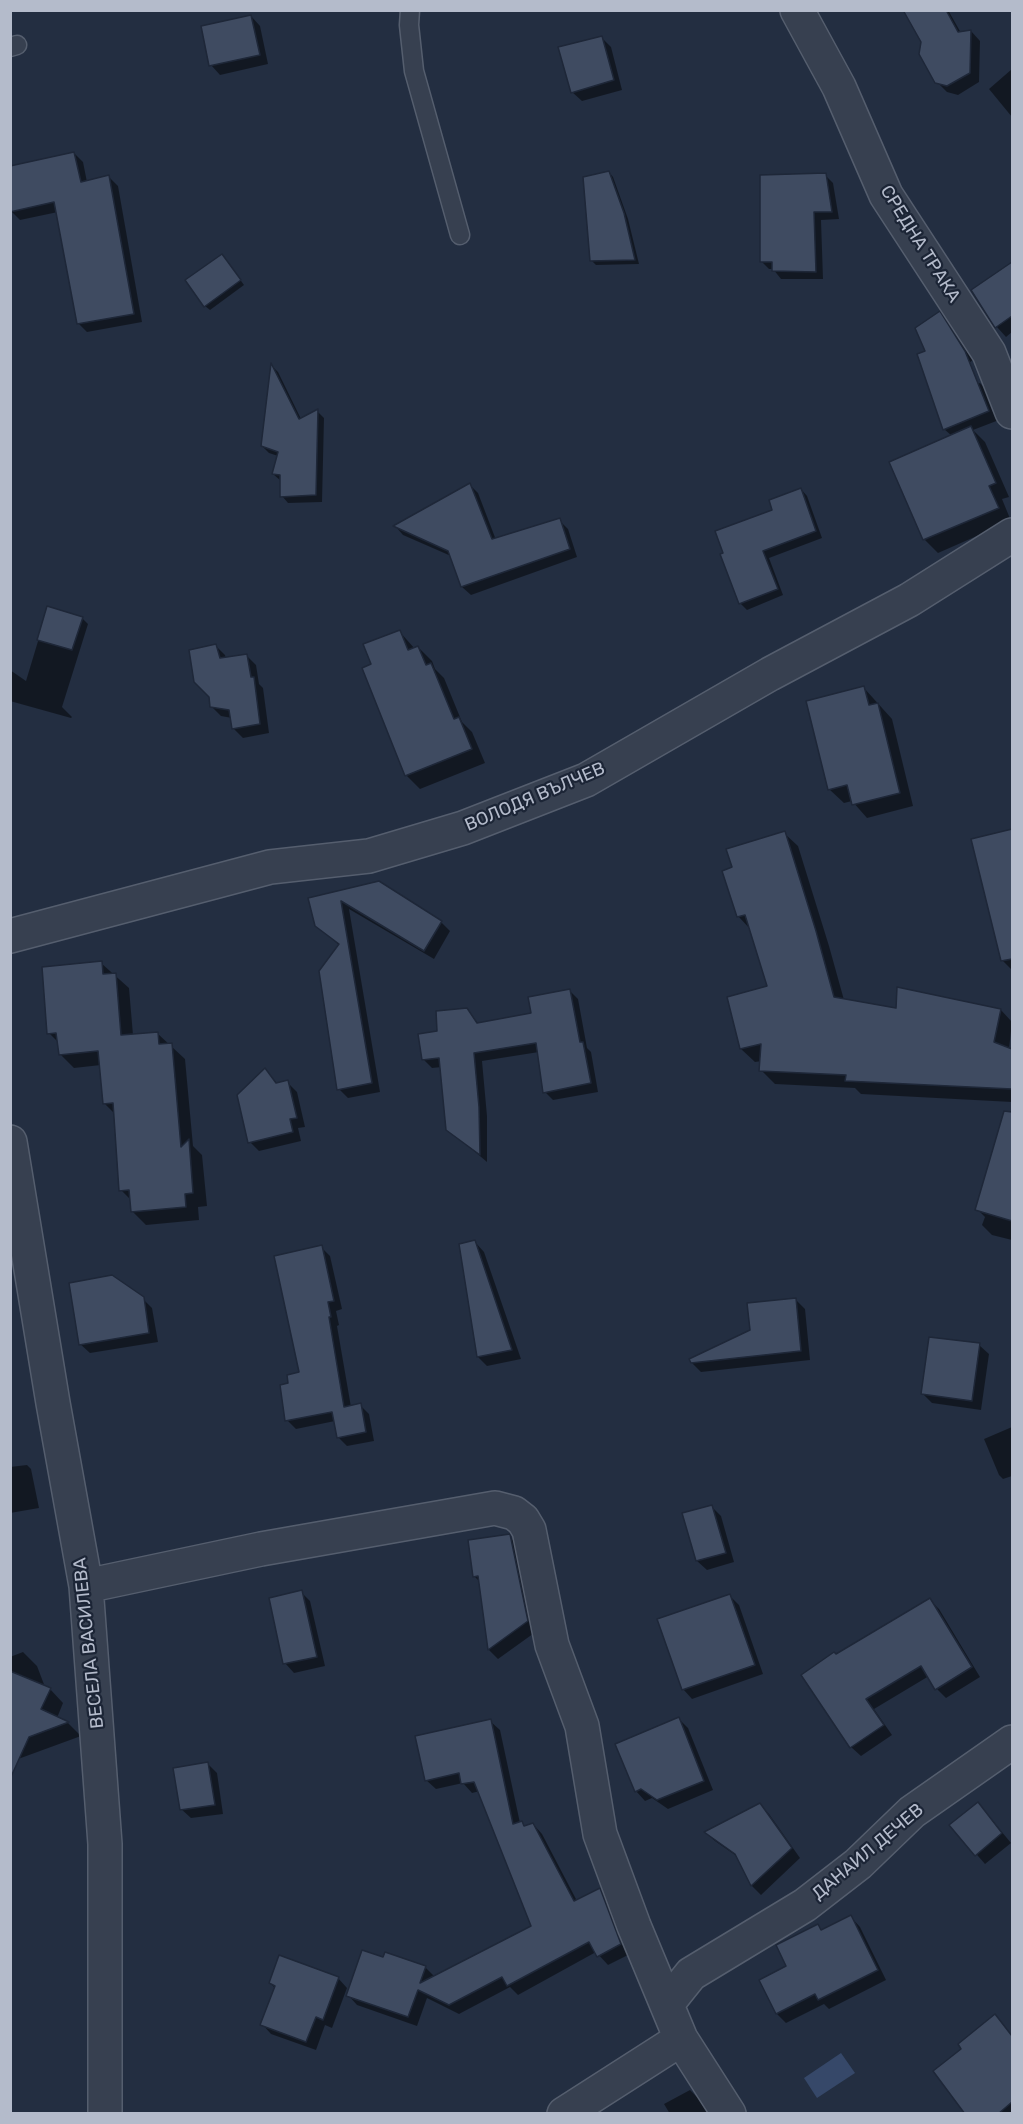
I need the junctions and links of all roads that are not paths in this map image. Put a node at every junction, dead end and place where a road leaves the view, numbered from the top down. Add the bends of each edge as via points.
1 (410, 10) edge
2 (797, 10) edge
3 (460, 235) dead end
4 (1012, 412) edge
5 (1012, 536) edge
6 (10, 936) edge
7 (10, 1142) edge
8 (86, 1586) junction
9 (1012, 1742) edge
10 (667, 2004) junction
11 (681, 2039) junction
12 (105, 2114) edge
13 (564, 2114) edge
14 (729, 2114) edge

1 - 3 lane via 414,71
2 - 4 street, СРЕДНА ТРАКА via 839,87 886,195 989,352
5 - 6 street, ВОЛОДЯ ВЪЛЧЕВ via 909,600 770,674 586,780 463,828 369,856 270,867
7 - 8 street, ВЕСЕЛА ВАСИЛЕВА
8 - 10 street via 261,1549 495,1508 514,1513 529,1530 552,1645 582,1726 600,1834
8 - 12 street, ВЕСЕЛА ВАСИЛЕВА via 105,1844
9 - 10 street, ДАНАИЛ ДЕЧЕВ via 912,1812 858,1864 805,1905 691,1974
10 - 11 street
11 - 13 street
11 - 14 street

